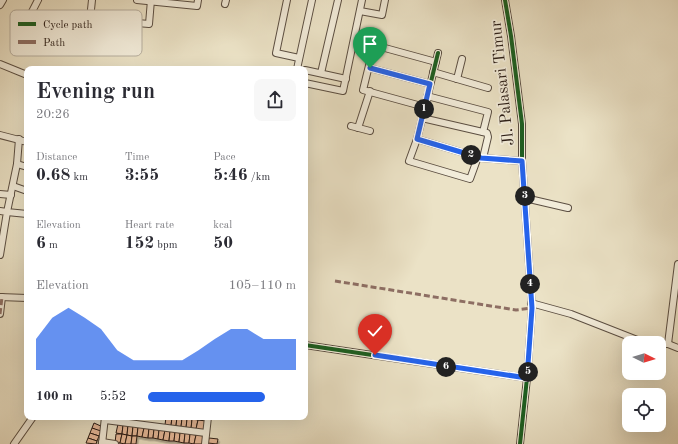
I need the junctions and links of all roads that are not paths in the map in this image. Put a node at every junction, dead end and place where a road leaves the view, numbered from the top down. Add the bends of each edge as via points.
1 (3, 0) edge
2 (38, 0) edge
3 (92, 0) edge
4 (137, 0) edge
5 (198, 0) edge
6 (287, 0) edge
7 (312, 0) edge
8 (338, 0) edge
9 (362, 0) edge
10 (386, 0) edge
11 (504, 0) edge
12 (151, 1) edge
13 (174, 2) edge
14 (0, 5) edge
15 (33, 10) edge
16 (91, 10) edge
17 (360, 11) junction
18 (142, 23) edge
19 (438, 53) dead end
20 (299, 58) junction
21 (462, 59) dead end
22 (436, 62) junction
23 (0, 64) edge
24 (298, 66) edge
25 (370, 68) junction
26 (308, 71) edge
27 (433, 72) junction
28 (321, 73) junction
29 (24, 74) edge
30 (346, 78) junction
31 (457, 79) junction
32 (308, 84) edge
33 (430, 84) junction
34 (488, 88) dead end
35 (370, 91) junction
36 (427, 96) junction
37 (425, 107) junction
38 (422, 118) junction
39 (351, 126) dead end
40 (358, 128) junction
41 (370, 131) dead end
42 (483, 132) junction
43 (0, 135) edge
44 (19, 139) junction
45 (417, 139) junction
46 (24, 141) edge
47 (481, 158) junction
48 (522, 161) junction
49 (17, 164) junction
50 (24, 166) edge
51 (13, 186) junction
52 (24, 190) edge
53 (0, 194) edge
54 (11, 195) junction
55 (525, 198) junction
56 (568, 208) dead end
57 (0, 211) edge
58 (7, 212) junction
59 (24, 214) edge
60 (0, 255) edge
61 (678, 264) edge
62 (1, 297) edge
63 (24, 298) edge
64 (531, 303) junction
65 (0, 314) edge
66 (627, 336) edge
67 (668, 344) joint
68 (308, 345) edge
69 (678, 348) edge
70 (527, 378) junction
71 (31, 420) edge
72 (105, 420) edge
73 (118, 420) edge
74 (208, 420) edge
75 (206, 434) junction
76 (101, 443) edge
77 (14, 444) edge
78 (115, 444) edge
79 (205, 444) edge
80 (520, 444) edge

1 - 14 street
2 - 15 street
3 - 16 street
4 - 12 street
5 - 13 street via 197,6
6 - 20 street via 276,53
7 - 20 street
8 - 28 street
9 - 17 street
10 - 17 street via 382,15
11 - 48 street, Jl. Palasari Timur via 519,100
12 - 13 street
12 - 18 street via 149,24
17 - 30 street
19 - 22 street
20 - 24 street
21 - 31 street
22 - 25 street via 374,44
22 - 27 street
23 - 29 street
25 - 33 street
25 - 35 street via 363,90
26 - 28 street
27 - 31 street
27 - 33 street
28 - 30 street
30 - 32 street via 344,91
31 - 34 street
33 - 36 street
35 - 37 street
35 - 40 street
36 - 37 street
36 - 42 street via 488,112
37 - 38 street
38 - 42 street
38 - 45 street
39 - 40 street
40 - 41 street
42 - 47 street via 488,134
43 - 44 street
44 - 46 street
44 - 49 street
45 - 47 street
45 - 47 street via 409,161 432,168 470,178
47 - 48 street
48 - 55 street, Jl. Palasari Timur
49 - 50 street
49 - 51 street
51 - 52 street
51 - 54 street
53 - 54 street
54 - 58 street
55 - 56 street
55 - 64 street, Jl. Palasari Timur
57 - 58 street
58 - 59 street
58 - 60 street
61 - 67 street
62 - 63 street
62 - 65 street
64 - 66 street via 571,314
64 - 70 street, Jl. Palasari Timur
67 - 69 street
68 - 70 street
70 - 80 street, Jl. Palasari Timur
71 - 77 street
72 - 76 street
73 - 75 street
74 - 75 street
75 - 79 street
76 - 78 street

